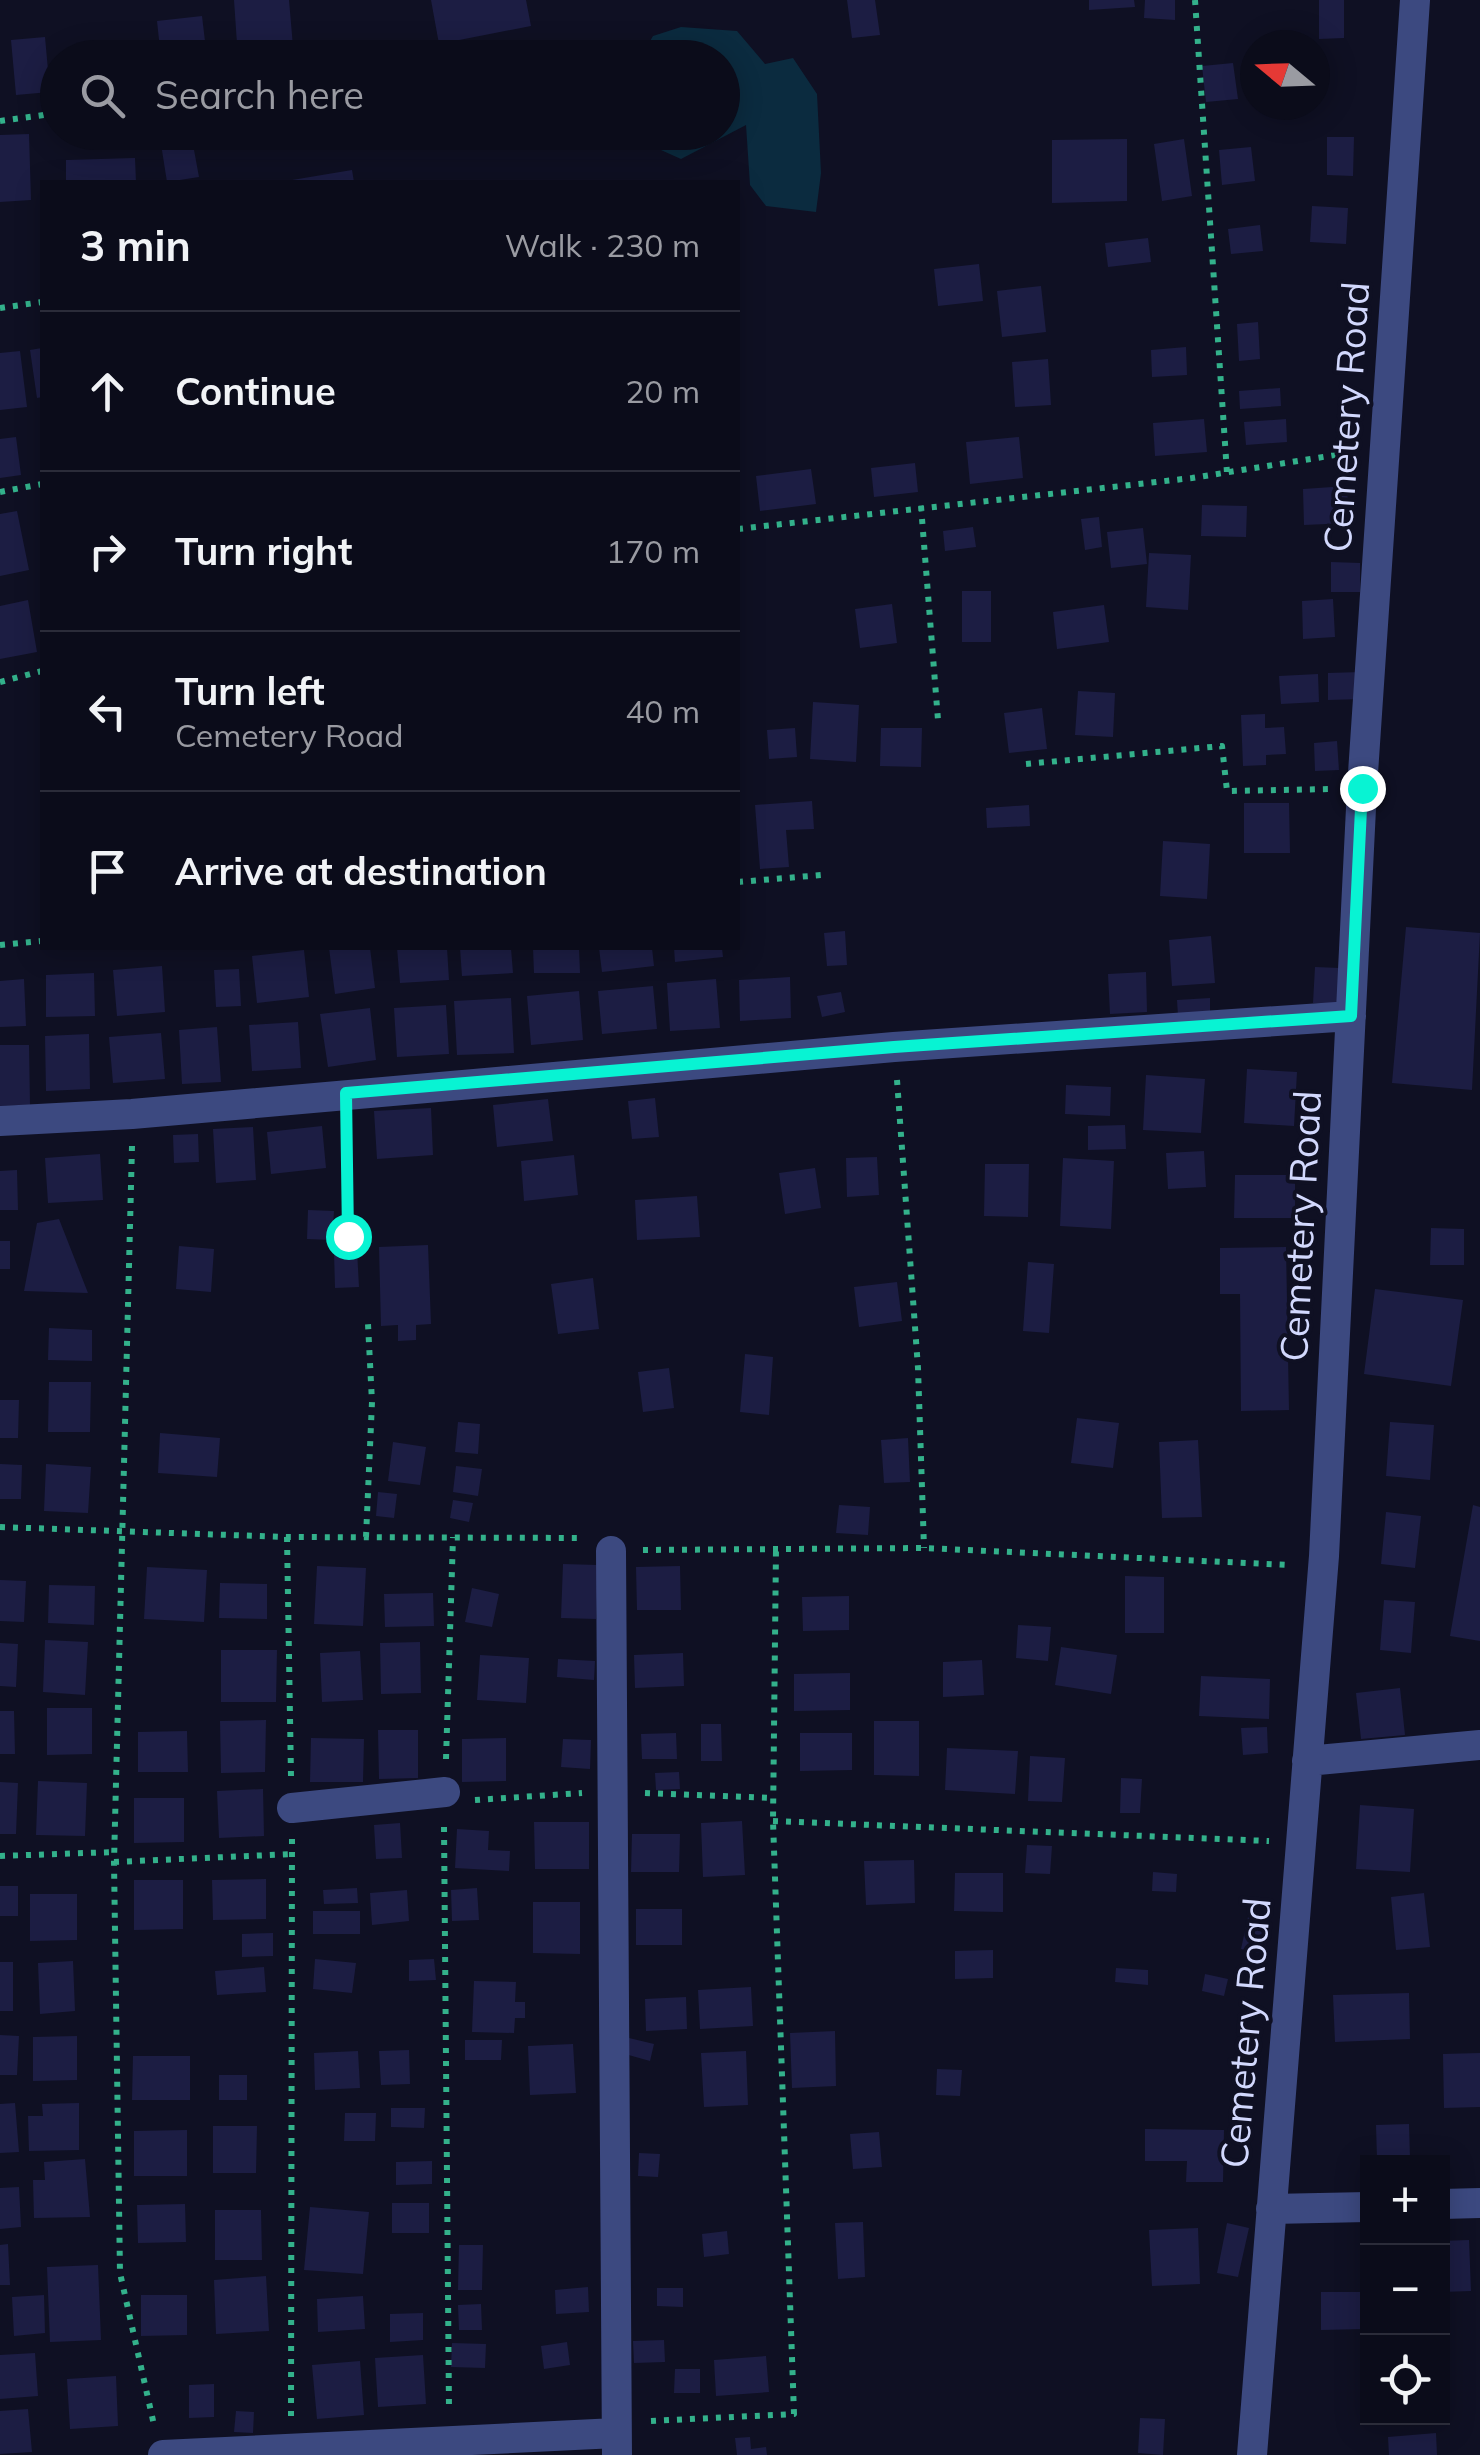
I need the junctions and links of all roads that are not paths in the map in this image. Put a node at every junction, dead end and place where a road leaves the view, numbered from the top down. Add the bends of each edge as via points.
1 (1415, 0) edge
2 (1351, 1016) junction
3 (0, 1122) edge
4 (611, 1551) road end
5 (1480, 1746) edge
6 (1308, 1760) junction
7 (444, 1792) road end
8 (292, 1808) road end
9 (1480, 2203) edge
10 (1450, 2204) edge
11 (1360, 2206) edge
12 (1271, 2210) junction
13 (616, 2437) edge
14 (160, 2446) edge
15 (1252, 2455) edge

1 - 2 street, Cemetery Road
2 - 3 street
2 - 6 street, Cemetery Road
4 - 13 street
5 - 6 street
6 - 12 street, Cemetery Road
7 - 8 street
9 - 10 street
11 - 12 street
12 - 15 street, Cemetery Road
13 - 14 street

